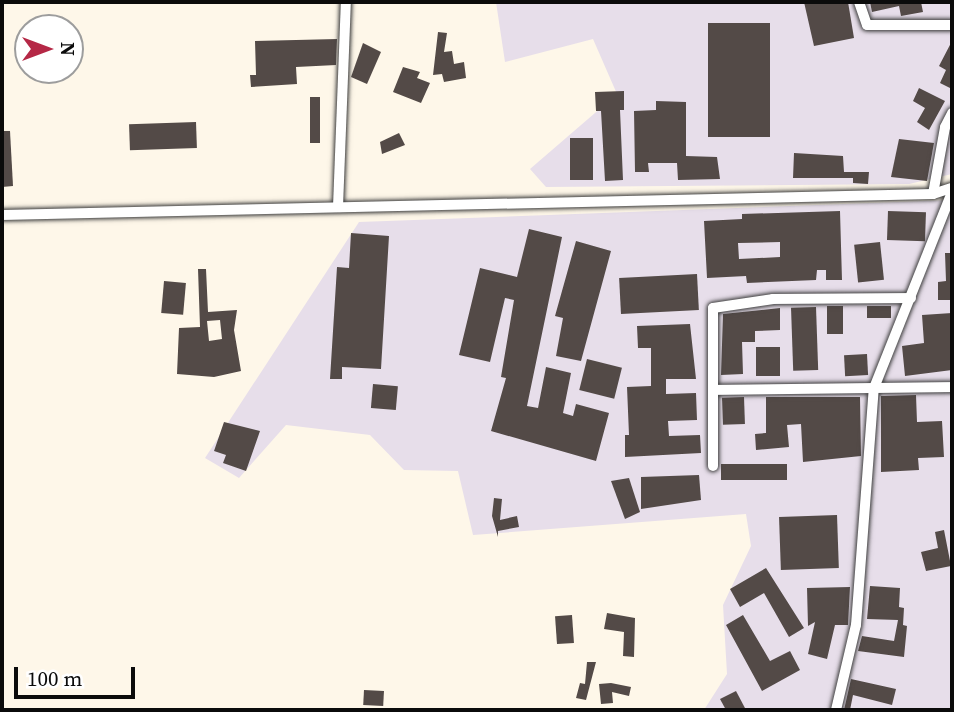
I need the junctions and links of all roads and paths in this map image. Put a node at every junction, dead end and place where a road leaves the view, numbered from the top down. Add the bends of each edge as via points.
1 (346, 2) edge
2 (859, 2) edge
3 (952, 25) edge
4 (952, 113) edge
5 (952, 190) edge
6 (933, 194) junction
7 (338, 207) junction
8 (2, 215) edge
9 (911, 298) junction
10 (952, 387) edge
11 (874, 388) junction
12 (713, 390) junction
13 (713, 466) dead end
14 (836, 710) edge

1 - 7 street
2 - 3 street via 867,25
4 - 6 street via 944,127
5 - 6 street
5 - 9 street
6 - 7 street
7 - 8 street
9 - 11 street
9 - 12 street via 716,305 711,315
10 - 11 street
11 - 12 street
11 - 14 street via 856,625
12 - 13 street

